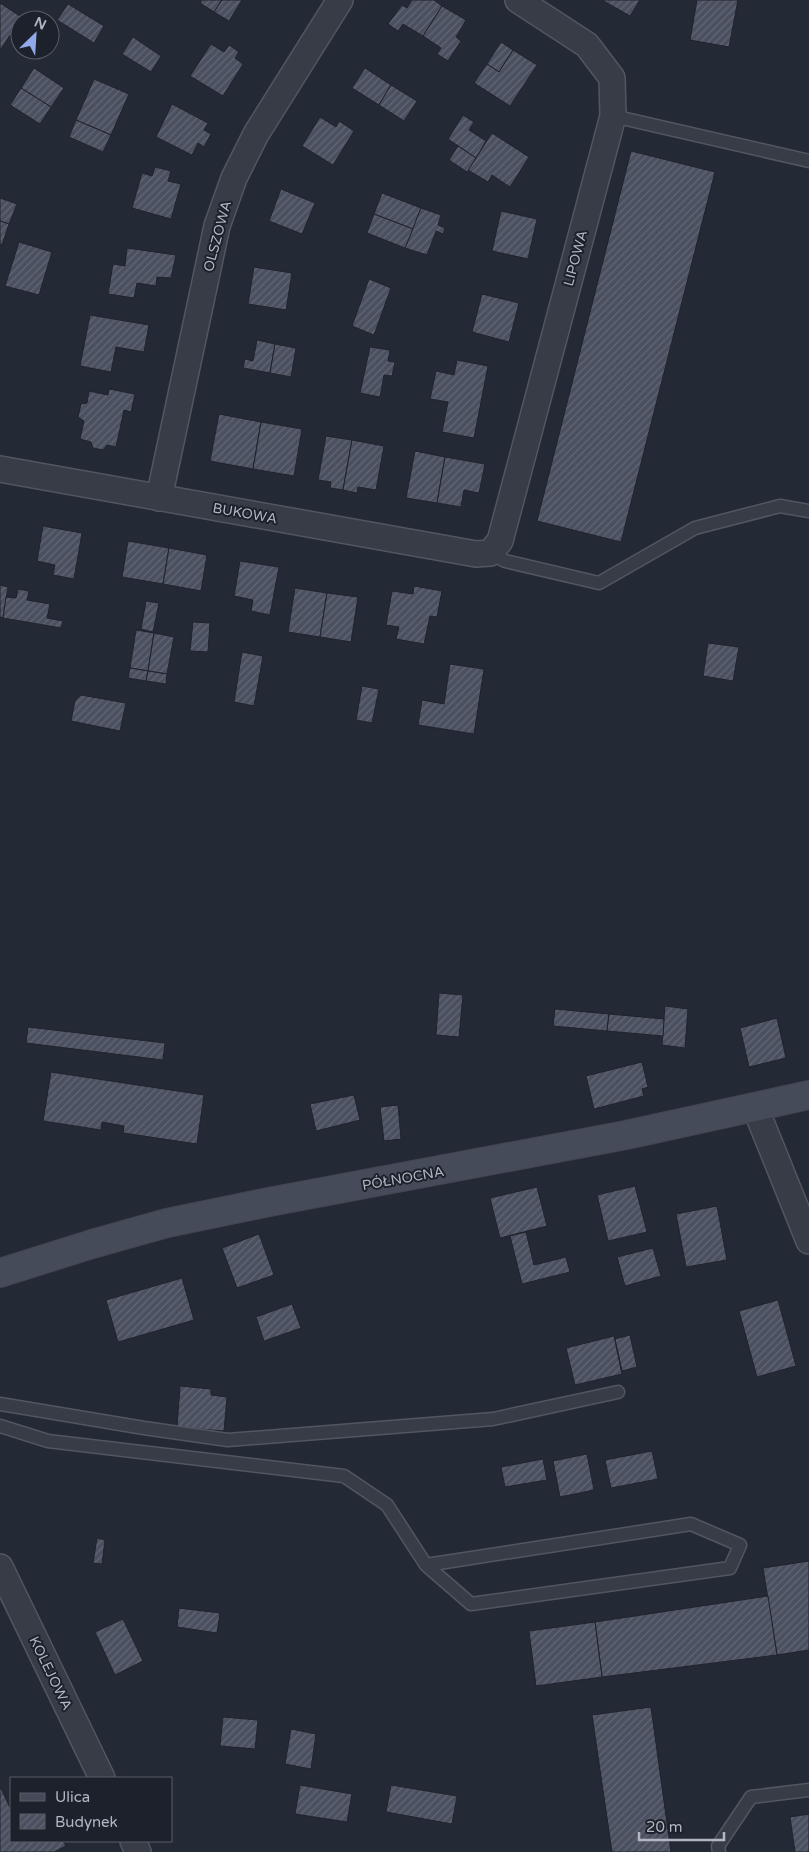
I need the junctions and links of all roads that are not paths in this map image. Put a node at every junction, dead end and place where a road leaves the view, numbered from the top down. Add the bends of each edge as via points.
1 (340, 0) edge
2 (518, 0) edge
3 (613, 116) junction
4 (809, 162) edge
5 (0, 469) edge
6 (159, 498) junction
7 (809, 511) edge
8 (490, 553) junction
9 (809, 1095) edge
10 (755, 1107) junction
11 (809, 1241) edge
12 (0, 1273) edge
13 (618, 1392) dead end
14 (0, 1404) edge
15 (0, 1426) edge
16 (426, 1565) junction
17 (0, 1567) edge
18 (102, 1777) edge
19 (809, 1790) edge
20 (719, 1852) edge

1 - 6 street, OLSZOWA via 256,134 234,178 217,226
2 - 3 street, LIPOWA via 587,45 612,78
3 - 4 lane
3 - 8 street, LIPOWA via 500,541
5 - 6 street, BUKOWA
6 - 8 street, BUKOWA via 476,554
7 - 8 lane via 780,506 695,528 599,582 505,561
9 - 10 street, PÓŁNOCNA
10 - 11 street
10 - 12 street, PÓŁNOCNA via 626,1135 167,1223
13 - 14 lane via 493,1419 228,1440
15 - 16 lane via 48,1441 344,1476 387,1504
16 - 16 lane via 471,1604 730,1568 740,1545 691,1524
17 - 18 street, KOLEJOWA
19 - 20 lane via 751,1797 718,1846

